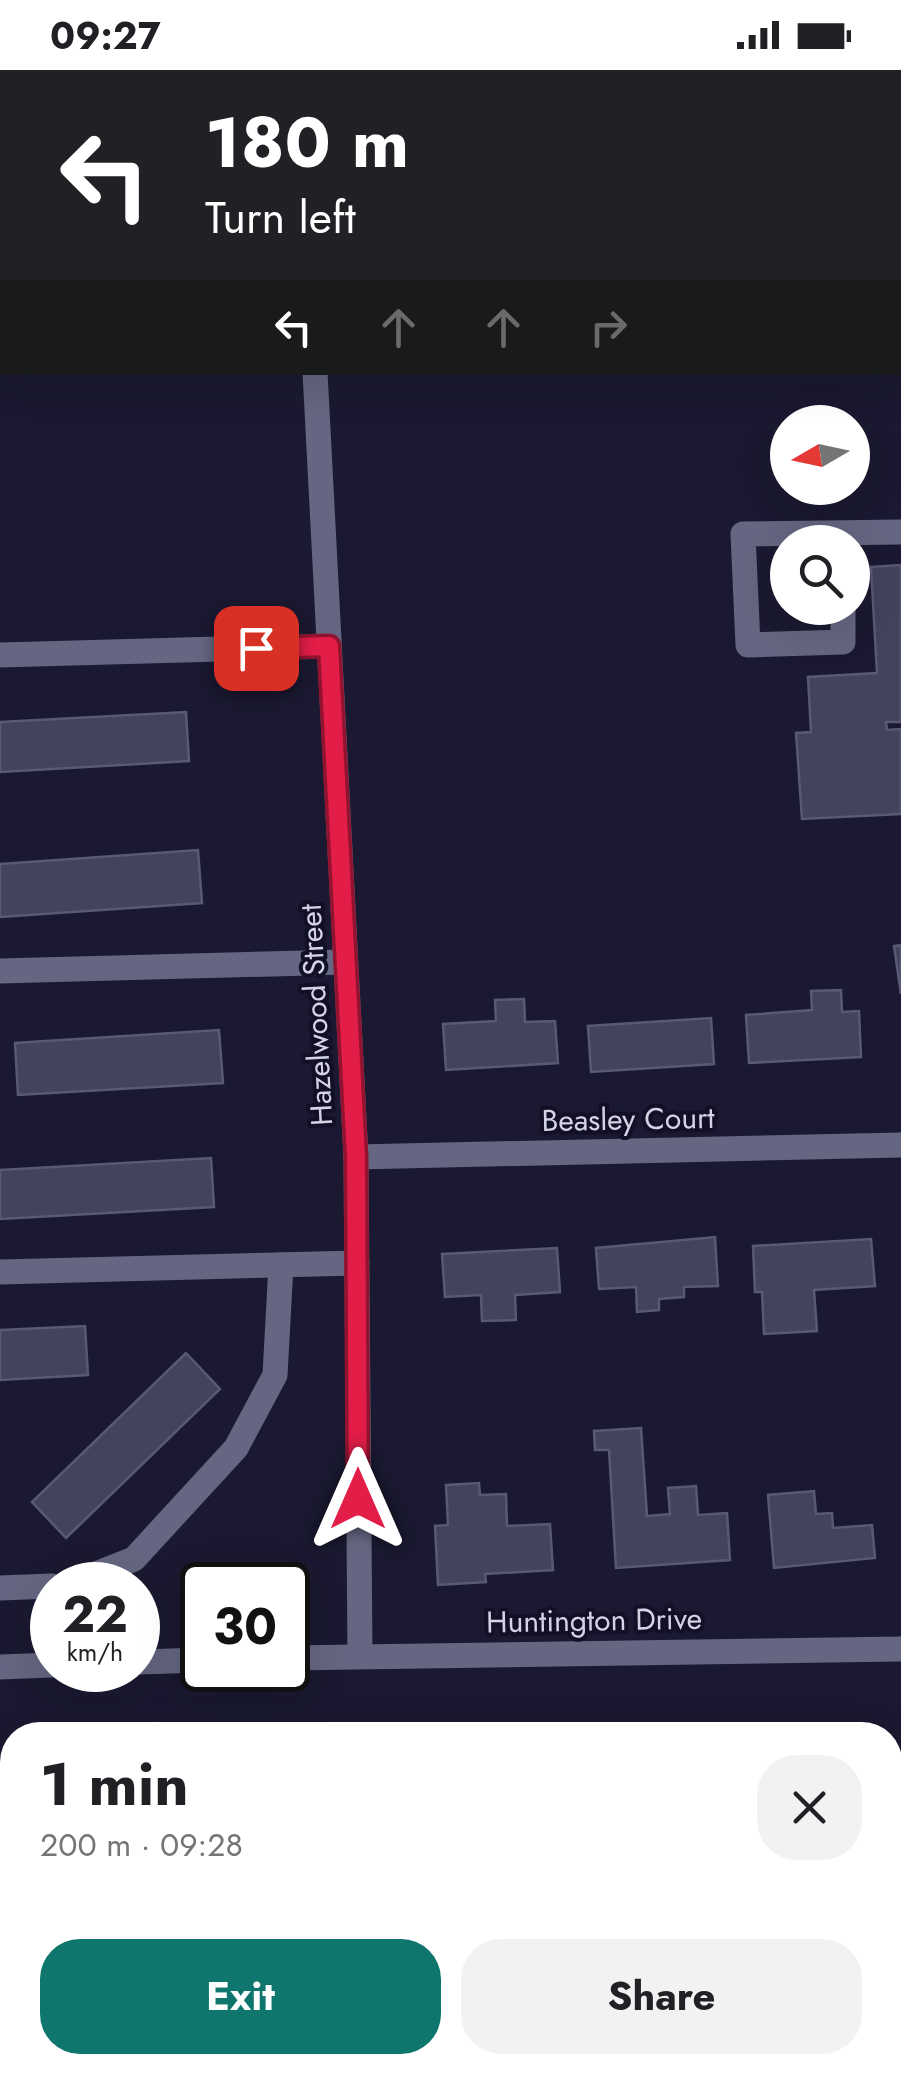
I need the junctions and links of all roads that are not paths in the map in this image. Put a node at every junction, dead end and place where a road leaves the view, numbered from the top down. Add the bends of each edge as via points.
1 (315, 375) edge
2 (901, 532) edge
3 (770, 535) edge
4 (870, 535) edge
5 (842, 625) edge
6 (329, 646) junction
7 (0, 655) edge
8 (345, 962) junction
9 (0, 971) edge
10 (901, 1146) edge
11 (356, 1157) junction
12 (357, 1263) junction
13 (281, 1265) junction
14 (0, 1272) edge
15 (126, 1562) edge
16 (30, 1587) edge
17 (0, 1588) edge
18 (901, 1649) edge
19 (360, 1656) junction
20 (310, 1657) edge
21 (30, 1665) edge
22 (0, 1666) edge

1 - 6 street, Hazelwood Street
2 - 4 street
3 - 5 street via 743,534 748,646 843,642
6 - 7 street
6 - 8 street, Hazelwood Street
8 - 9 street
8 - 11 street, Hazelwood Street
10 - 11 street, Beasley Court
11 - 12 street, Hazelwood Street
12 - 13 street
12 - 19 street, Hazelwood Street
13 - 14 street
13 - 15 street via 274,1375 236,1448
16 - 17 street
18 - 19 street, Huntington Drive
19 - 20 street, Huntington Drive
21 - 22 street

